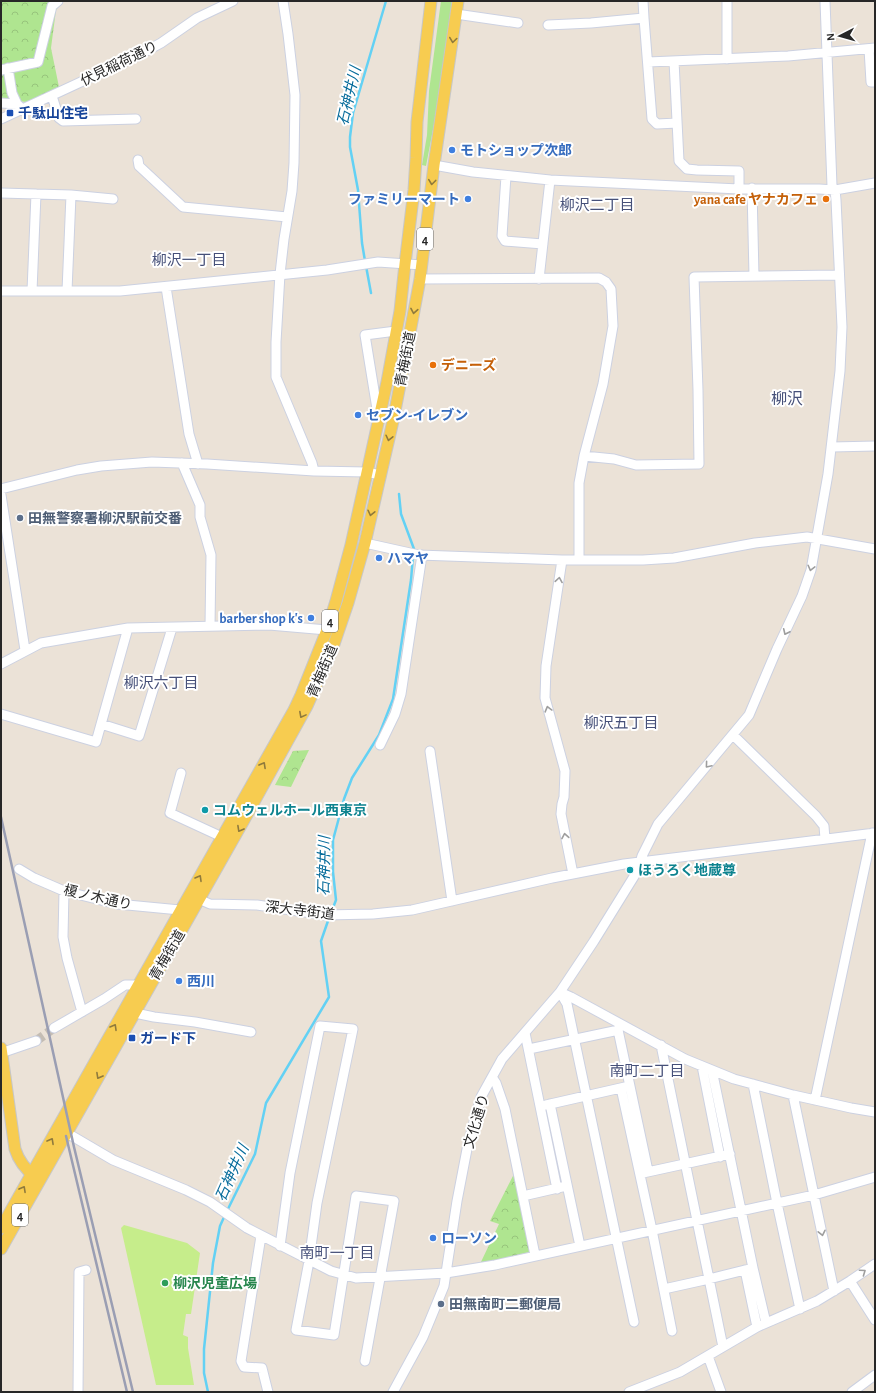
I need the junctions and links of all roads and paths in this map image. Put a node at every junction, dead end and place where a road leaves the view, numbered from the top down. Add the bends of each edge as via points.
1 (58, 1) edge
2 (233, 1) edge
3 (283, 1) edge
4 (431, 1) edge
5 (458, 1) edge
6 (643, 1) edge
7 (727, 1) edge
8 (825, 1) edge
9 (456, 14) junction
10 (644, 18) junction
11 (518, 24) dead end
12 (548, 25) dead end
13 (872, 49) edge
14 (827, 53) junction
15 (727, 59) junction
16 (674, 61) junction
17 (648, 62) junction
18 (4, 69) edge
19 (875, 82) edge
20 (52, 96) junction
21 (1, 103) edge
22 (20, 107) junction
23 (1, 119) edge
24 (136, 119) dead end
25 (677, 123) junction
26 (138, 160) dead end
27 (434, 165) junction
28 (506, 176) junction
29 (550, 180) junction
30 (875, 183) edge
31 (739, 188) junction
32 (752, 188) junction
33 (835, 190) junction
34 (1, 193) edge
35 (36, 194) junction
36 (71, 195) junction
37 (113, 199) dead end
38 (287, 218) junction
39 (543, 244) junction
40 (405, 264) junction
41 (422, 265) junction
42 (280, 274) junction
43 (839, 275) junction
44 (754, 276) junction
45 (539, 279) junction
46 (420, 280) junction
47 (166, 287) junction
48 (1, 291) edge
49 (32, 291) junction
50 (67, 291) junction
51 (396, 331) junction
52 (379, 419) junction
53 (875, 446) edge
54 (832, 447) junction
55 (584, 456) junction
56 (182, 463) junction
57 (198, 464) junction
58 (314, 471) junction
59 (367, 472) junction
60 (380, 475) junction
61 (1, 489) edge
62 (1, 495) edge
63 (817, 538) junction
64 (364, 543) junction
65 (875, 549) edge
66 (420, 555) junction
67 (562, 560) junction
68 (580, 560) junction
69 (210, 626) junction
70 (128, 628) junction
71 (172, 628) junction
72 (327, 630) junction
73 (25, 650) junction
74 (1, 664) edge
75 (1, 714) edge
76 (101, 724) junction
77 (733, 736) junction
78 (380, 745) dead end
79 (430, 751) dead end
80 (181, 773) dead end
81 (874, 833) edge
82 (222, 837) junction
83 (825, 839) junction
84 (641, 862) junction
85 (19, 869) dead end
86 (573, 874) junction
87 (64, 890) junction
88 (189, 895) junction
89 (199, 900) junction
90 (452, 901) junction
91 (180, 910) junction
92 (138, 985) junction
93 (560, 992) junction
94 (82, 1012) junction
95 (135, 1013) junction
96 (620, 1027) junction
97 (54, 1028) tunnel mouth
98 (251, 1032) dead end
99 (525, 1033) junction
100 (573, 1039) junction
101 (36, 1042) tunnel mouth
102 (661, 1046) junction
103 (1, 1048) edge
104 (529, 1049) junction
105 (1, 1053) edge
106 (702, 1066) junction
107 (712, 1070) junction
108 (492, 1077) junction
109 (753, 1084) junction
110 (630, 1086) junction
111 (621, 1088) junction
112 (793, 1095) junction
113 (586, 1096) junction
114 (814, 1100) junction
115 (550, 1104) junction
116 (540, 1106) junction
117 (875, 1112) edge
118 (67, 1133) junction
119 (730, 1154) junction
120 (720, 1157) junction
121 (685, 1164) junction
122 (644, 1172) junction
123 (875, 1177) edge
124 (35, 1178) junction
125 (568, 1186) junction
126 (557, 1188) junction
127 (814, 1195) junction
128 (523, 1196) junction
129 (777, 1203) junction
130 (742, 1210) junction
131 (697, 1220) junction
132 (1, 1228) edge
133 (652, 1230) junction
134 (261, 1236) junction
135 (616, 1238) junction
136 (280, 1246) junction
137 (580, 1246) junction
138 (1, 1249) edge
139 (535, 1255) junction
140 (309, 1261) junction
141 (875, 1264) edge
142 (749, 1269) junction
143 (86, 1270) dead end
144 (446, 1273) junction
145 (344, 1275) junction
146 (381, 1277) junction
147 (709, 1279) junction
148 (850, 1281) junction
149 (664, 1288) junction
150 (834, 1291) junction
151 (800, 1309) junction
152 (875, 1320) edge
153 (634, 1322) dead end
154 (766, 1322) junction
155 (757, 1327) junction
156 (672, 1331) dead end
157 (723, 1347) junction
158 (708, 1356) junction
159 (365, 1361) dead end
160 (875, 1375) edge
161 (78, 1392) edge
162 (268, 1392) edge
163 (393, 1392) edge
164 (629, 1392) edge
165 (721, 1392) edge
166 (852, 1392) edge

1 - 18 street via 52,6 38,62
2 - 20 street, 伏見稲荷通り via 197,18 139,55
3 - 38 street via 294,95 294,163
4 - 40 main road, 青梅街道 / 4 via 417,122 414,182
5 - 9 main road, 青梅街道 / 4
6 - 10 street
7 - 15 street
8 - 14 street, 文化通り
9 - 11 street
9 -> 27 main road, 青梅街道 / 4
10 - 12 street
10 - 17 street
13 - 14 street
13 - 19 street via 871,82
14 - 15 street
14 - 33 street, 文化通り via 832,186
15 - 16 street
16 - 17 street
16 - 25 street
17 - 25 street via 652,119 657,124
18 - 22 street
20 - 22 street, 伏見稲荷通り
20 - 24 street via 59,118 63,121
21 - 22 street
22 - 23 street, 伏見稲荷通り
25 - 31 street via 679,161 687,169 739,171
26 - 38 street via 139,166 183,207
27 - 28 street
27 -> 41 main road, 青梅街道 / 4
28 - 29 street
28 - 39 street via 502,236 505,241
29 - 31 street
29 - 39 street
30 - 33 street
31 - 32 street
32 - 33 street
32 - 44 street
33 - 43 street, 文化通り
34 - 35 street
35 - 36 street
35 - 49 street
36 - 37 street
36 - 50 street
38 - 42 street
39 - 45 street
40 - 41 street
40 - 42 street via 378,262
40 - 51 main road, 青梅街道 / 4
41 - 46 main road, 青梅街道 / 4
42 - 47 street
42 - 58 street via 276,377
43 - 44 street
43 - 54 street, 文化通り via 842,347
44 - 55 street via 694,277 699,464 636,465 614,459
45 - 46 street
45 - 55 street via 599,278 611,289 613,326 603,384
46 -> 60 main road, 青梅街道 / 4
47 - 50 street via 120,291
47 - 57 street via 189,434
48 - 49 street
49 - 50 street
51 - 52 main road, 青梅街道 / 4
51 - 52 street via 365,336
52 - 59 main road, 青梅街道 / 4
53 - 54 street
54 - 63 street, 文化通り
55 - 68 street via 579,483
56 - 57 street
56 - 61 street via 152,462 101,466
56 - 69 street via 200,505 200,517 211,555
57 - 58 street
58 - 59 street
59 - 60 street
59 - 72 main road, 青梅街道 / 4 via 351,546
60 -> 64 main road, 青梅街道 / 4
62 - 73 street
63 - 65 street
63 - 68 street via 755,542 674,558
63 -> 77 street, 文化通り via 811,570 802,596 749,715
64 - 66 street
64 -> 89 main road, 青梅街道 / 4 via 348,603 318,683 288,742
66 - 67 street
66 - 78 street via 401,694 395,714
67 - 68 street
86 -> 67 street via 561,814 565,771 545,698 546,666
69 - 71 street
69 - 72 street via 270,625
70 - 71 street
70 - 73 street via 41,643
70 - 76 street
71 - 76 street via 139,736
82 -> 72 main road, 青梅街道 / 4 via 302,695
73 - 74 street
75 - 76 street via 96,742
77 - 83 street via 816,816 824,826
77 -> 84 street, 文化通り via 658,824
79 - 90 street
80 - 82 street via 170,813
81 - 83 street
81 - 114 street
88 -> 82 main road, 青梅街道 / 4
83 - 84 street
84 - 86 street
84 - 93 street, 文化通り
85 - 87 street, 榎ノ木通り
86 - 90 street, 深大寺街道
87 - 91 street, 榎ノ木通り via 133,907
87 - 94 street via 63,937
88 - 89 street, 深大寺街道
88 - 91 main road, 青梅街道 / 4
89 - 90 street, 深大寺街道 via 210,904 257,905 330,916 412,910
89 - 95 main road, 青梅街道 / 4
91 - 92 main road, 青梅街道 / 4
92 - 94 street via 125,985
124 -> 92 main road, 青梅街道 / 4
93 - 96 street
93 - 99 street, 文化通り
93 - 100 street via 566,1004
94 - 97 street
95 - 98 street
95 -> 118 main road, 青梅街道 / 4
96 - 100 street
96 - 102 street
96 - 110 street
99 - 104 street
99 - 108 street, 文化通り via 502,1059
100 - 104 street
100 - 113 street
101 - 105 street
102 - 106 street
102 - 121 street
103 - 105 main road
104 - 116 street
105 - 124 main road via 15,1149 18,1159
106 - 107 street
106 - 120 street
107 - 109 street
107 - 119 street
108 - 128 street via 505,1109
108 - 144 street, 文化通り via 480,1097 468,1144
109 - 112 street
109 - 129 street
110 - 111 street
110 - 122 street
111 - 113 street
111 - 122 street
112 - 114 street
112 - 127 street
113 - 115 street
113 - 135 street
114 - 117 street
115 - 116 street
115 - 125 street
116 - 126 street
118 - 124 main road, 青梅街道 / 4
118 - 134 street via 113,1160 210,1202
119 - 120 street
119 - 130 street
120 - 121 street
121 - 122 street
121 - 131 street
122 - 133 street
123 - 127 street
132 -> 124 main road, 青梅街道 / 4
124 - 138 main road, 青梅街道 / 4
125 - 126 street
125 - 137 street
126 - 128 street
127 - 129 street
127 -> 150 street
128 - 139 street
129 - 130 street
129 - 151 street
130 - 131 street
130 - 142 street
131 - 133 street
131 - 147 street
133 - 135 street
133 - 149 street
134 - 136 street
134 - 162 street via 241,1360 244,1367 262,1368
135 - 137 street
135 - 153 street
136 - 140 street
136 - 140 street via 290,1172 320,1026 353,1029 319,1196
137 - 139 street
139 - 144 street
140 - 145 street
140 - 145 street via 296,1330 334,1335
148 -> 141 street
142 - 147 street
142 - 154 street
142 - 155 street
143 - 161 street via 79,1272
144 - 146 street
144 - 163 street, 文化通り via 444,1286 423,1337
145 - 146 street via 356,1278
145 - 146 street via 356,1196 394,1201
146 - 159 street
147 - 149 street
147 - 157 street
148 - 150 street
148 - 152 street
149 - 156 street
150 - 151 street
151 - 154 street
154 - 155 street
155 - 157 street
157 - 158 street
158 - 164 street via 680,1372
158 - 165 street
160 - 166 street

